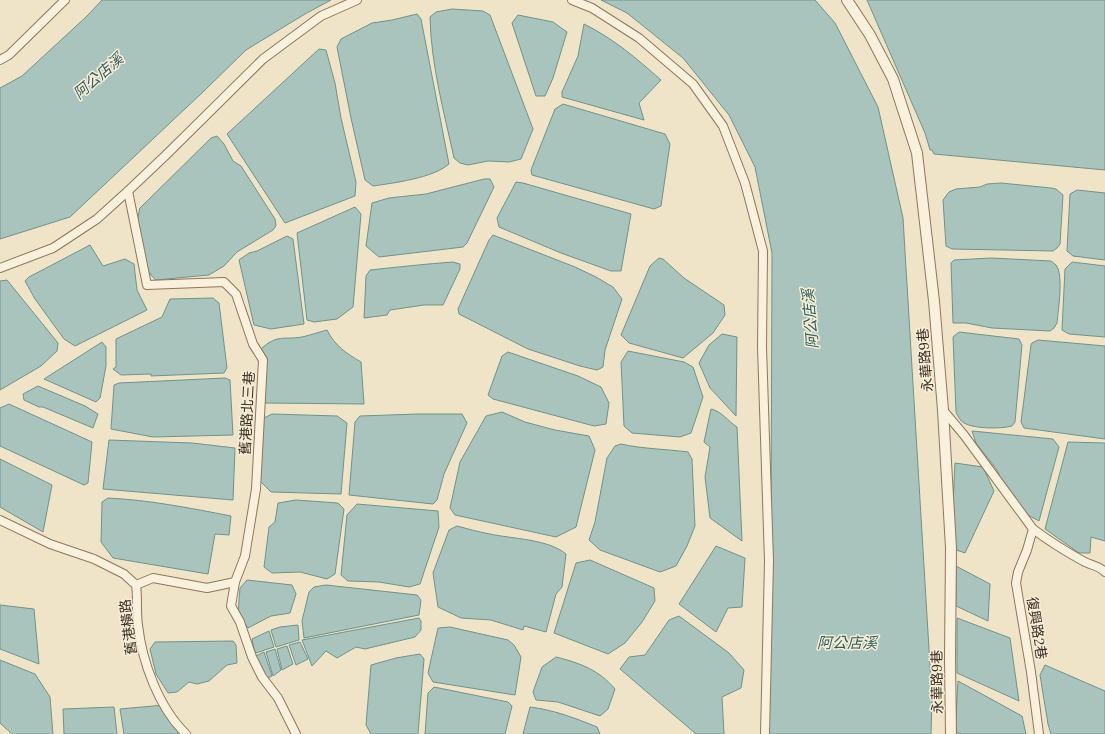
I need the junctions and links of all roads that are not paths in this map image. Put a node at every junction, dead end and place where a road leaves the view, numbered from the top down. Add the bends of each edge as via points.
1 (65, 0) edge
2 (358, 0) edge
3 (572, 0) edge
4 (847, 0) edge
5 (0, 60) edge
6 (128, 191) junction
7 (0, 268) edge
8 (943, 410) junction
9 (0, 520) edge
10 (1033, 529) junction
11 (1105, 572) edge
12 (235, 582) junction
13 (136, 585) junction
14 (186, 734) edge
15 (296, 734) edge
16 (765, 734) edge
17 (951, 734) edge
18 (1039, 734) edge

1 - 5 street via 9,55
2 - 6 street via 320,16 263,59
3 - 16 street via 592,8 639,38 693,84 724,126 747,190 763,252 762,347 769,561
4 - 8 street, 永華路9巷 via 870,34 893,79 917,153 934,301
6 - 7 street via 97,219 53,248
6 - 12 street, 舊港路北三巷 via 147,285 224,282 236,294 253,344 263,360 256,490 244,556
8 - 10 street
8 - 17 street, 永華路9巷 via 951,548
9 - 13 street, 舊港橫路 via 50,544 94,559 124,574
10 - 11 street via 1048,541
10 - 18 street, 復興路2巷 via 1016,583
12 - 13 street via 207,588 152,578
12 - 15 street, 舊港路北三巷 via 231,606 262,677 278,698
13 - 14 street, 舊港橫路 via 138,624 145,661 159,694 176,724

